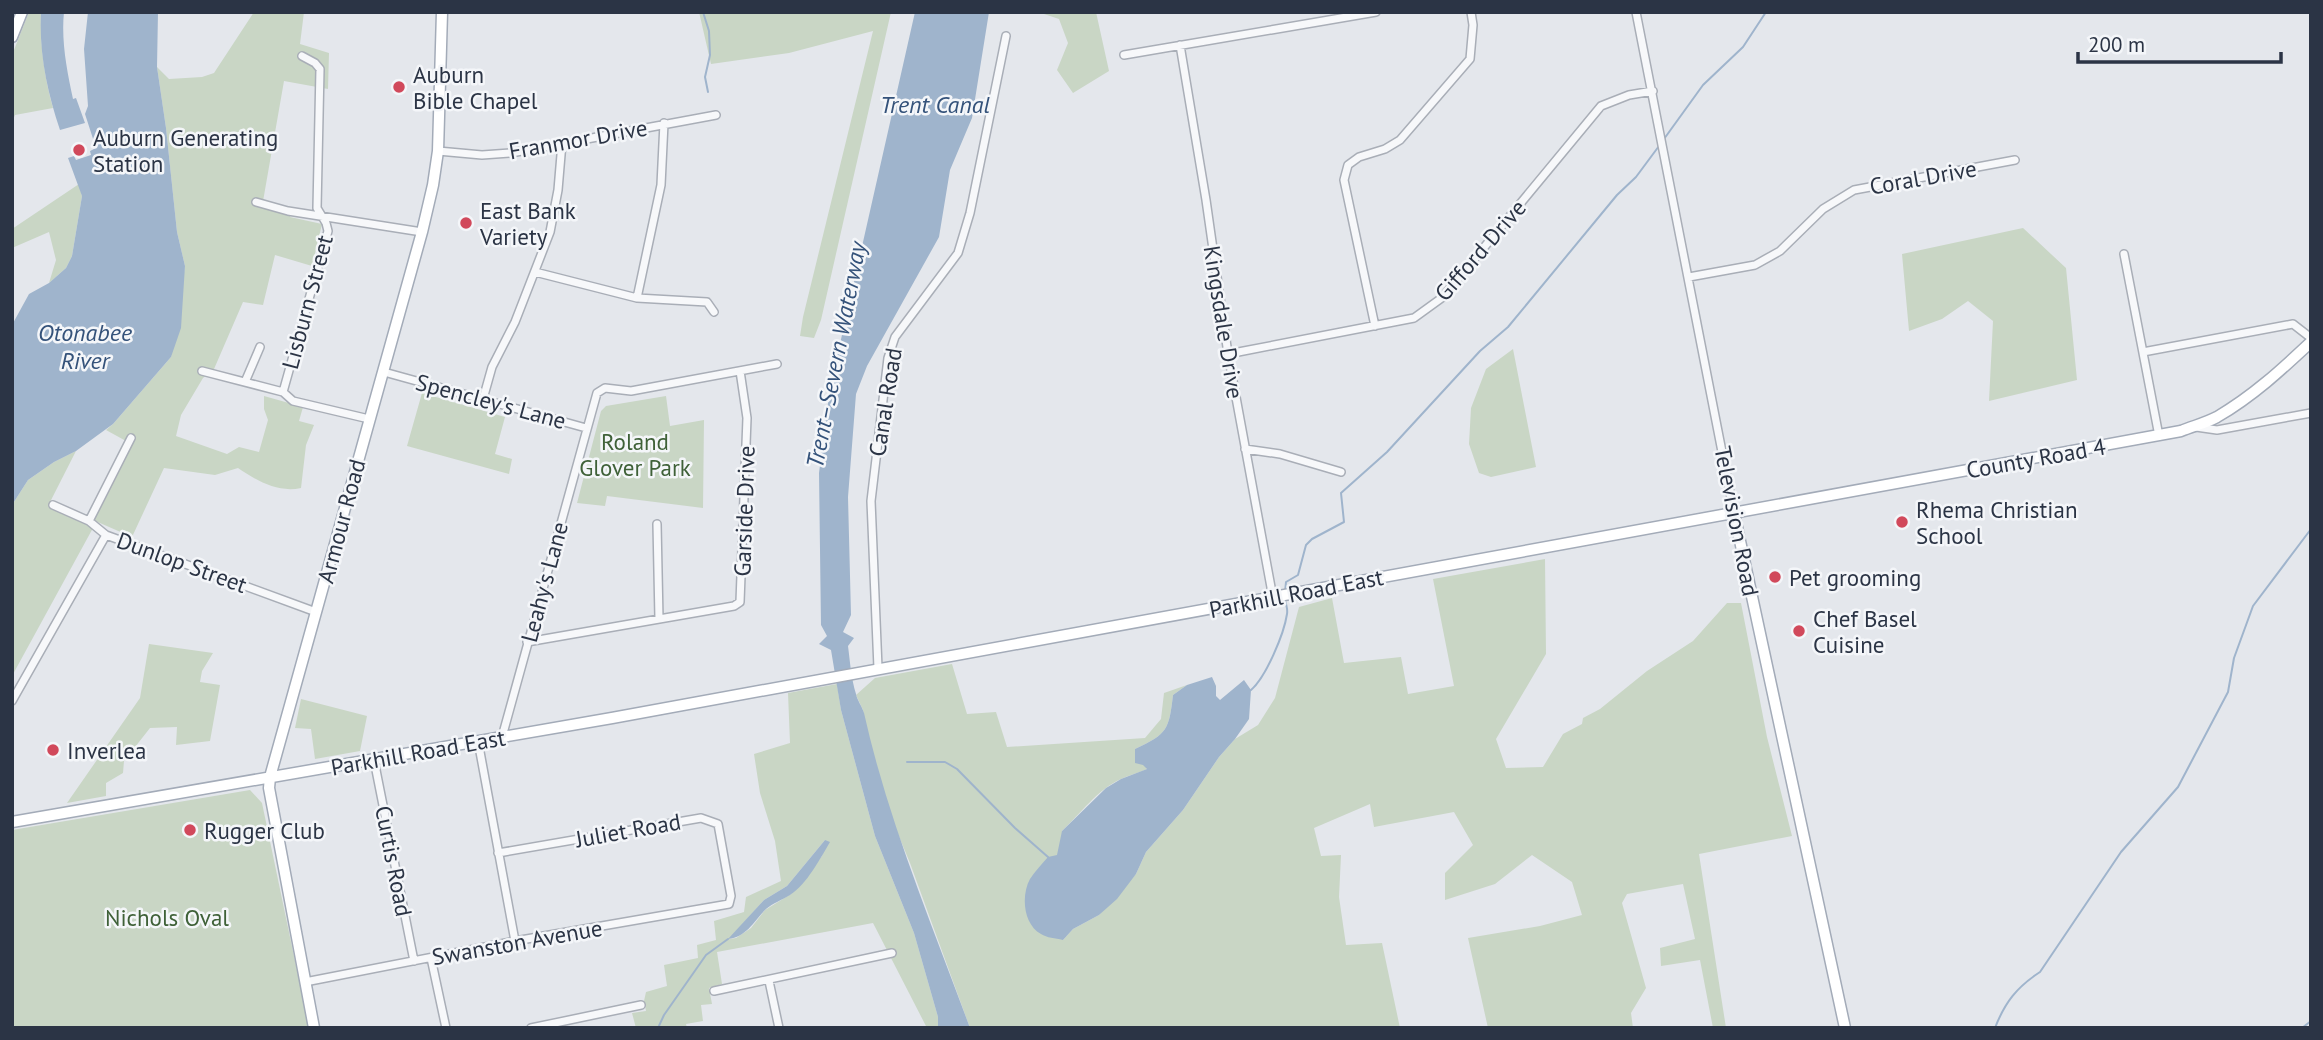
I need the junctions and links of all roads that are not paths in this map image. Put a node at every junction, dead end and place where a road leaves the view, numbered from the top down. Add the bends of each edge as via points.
1 (22, 12) edge
2 (442, 12) edge
3 (1376, 12) edge
4 (1471, 12) edge
5 (1636, 12) edge
6 (1006, 36) dead end
7 (12, 37) edge
8 (1180, 45) junction
9 (1124, 55) dead end
10 (302, 56) dead end
11 (1653, 90) junction
12 (716, 115) dead end
13 (664, 123) junction
14 (562, 143) junction
15 (438, 151) junction
16 (2015, 160) dead end
17 (257, 201) dead end
18 (323, 217) junction
19 (422, 232) junction
20 (2124, 254) dead end
21 (535, 272) junction
22 (1689, 277) junction
23 (637, 298) junction
24 (714, 312) dead end
25 (1375, 326) junction
26 (2311, 340) edge
27 (260, 347) dead end
28 (2143, 352) junction
29 (1228, 354) junction
30 (777, 364) dead end
31 (202, 371) dead end
32 (740, 371) junction
33 (384, 372) junction
34 (245, 382) junction
35 (283, 392) junction
36 (483, 399) junction
37 (2311, 413) edge
38 (369, 419) junction
39 (2192, 427) junction
40 (586, 428) junction
41 (2159, 436) junction
42 (131, 438) dead end
43 (1245, 449) junction
44 (1341, 472) dead end
45 (52, 505) dead end
46 (1734, 513) junction
47 (89, 521) junction
48 (657, 524) dead end
49 (106, 535) junction
50 (1273, 598) junction
51 (316, 611) junction
52 (659, 619) junction
53 (527, 642) junction
54 (878, 668) junction
55 (12, 701) edge
56 (502, 737) junction
57 (478, 741) junction
58 (374, 760) junction
59 (270, 776) junction
60 (12, 822) edge
61 (498, 853) junction
62 (729, 904) joint
63 (516, 941) junction
64 (892, 953) dead end
65 (431, 958) junction
66 (414, 961) junction
67 (769, 981) junction
68 (305, 982) junction
69 (714, 991) dead end
70 (641, 1005) dead end
71 (564, 1025) edge
72 (314, 1028) edge
73 (446, 1028) edge
74 (531, 1028) edge
75 (779, 1028) edge
76 (1845, 1028) edge

1 - 7 main road
2 - 15 main road, Armour Road
3 - 8 street
4 - 25 street via 1470,59 1400,140 1348,165 1344,180
5 - 11 street, Television Road
6 - 54 street, Canal Road via 958,253 895,337 888,358 871,501
8 - 9 street
8 - 29 street, Kingsdale Drive
10 - 18 street, Lisburn Street via 320,69 317,208
11 - 22 street, Television Road
11 - 25 street, Gifford Drive via 1601,106 1443,297 1414,318
12 - 13 street, Franmor Drive
13 - 14 street, Franmor Drive
13 - 23 street via 662,186
14 - 15 street, Franmor Drive via 482,155
14 - 21 street via 550,232
15 - 19 main road, Armour Road
16 - 22 street, Coral Drive via 1854,190 1823,209 1780,251 1755,265
17 - 18 street
18 - 19 street
18 - 35 street, Lisburn Street via 328,231
19 - 33 main road, Armour Road
20 - 28 street
21 - 23 street
21 - 36 street via 492,367
22 - 46 street, Television Road
23 - 24 street via 708,302
25 - 29 street, Gifford Drive
26 - 28 street via 2293,324
26 - 39 main road, County Road 4 via 2247,398
27 - 34 street
28 - 41 street
29 - 43 street, Kingsdale Drive
30 - 32 street, Spencley's Lane
31 - 34 street
32 - 40 street, Spencley's Lane via 631,391 605,387 595,397
32 - 52 street, Garside Drive via 747,418 740,602 734,607
33 - 36 street, Spencley's Lane
33 - 38 main road, Armour Road
34 - 35 street
35 - 38 street via 293,401
36 - 40 street, Spencley's Lane
37 - 39 street via 2217,430
38 - 51 main road, Armour Road
39 - 41 main road, County Road 4
40 - 53 street, Leahy's Lane
41 - 46 main road, County Road 4
42 - 47 street
43 - 44 street
43 - 50 street, Kingsdale Drive
45 - 47 street, Dunlop Street
46 - 50 main road, Parkhill Road East
46 - 76 main road, Television Road
47 - 49 street, Dunlop Street
48 - 52 street
49 - 51 street, Dunlop Street
49 - 55 street
50 - 54 main road, Parkhill Road East
51 - 59 main road, Armour Road
52 - 53 street, Garside Drive
53 - 56 street, Leahy's Lane
54 - 56 main road, Parkhill Road East
56 - 57 main road, Parkhill Road East
57 - 58 main road, Parkhill Road East
57 - 61 street
58 - 59 main road, Parkhill Road East
58 - 66 street, Curtis Road
59 - 60 main road, Parkhill Road East
59 - 68 main road, Armour Road
61 - 62 street, Juliet Road via 701,818 718,824
61 - 63 street
62 - 63 street, Swanston Avenue
63 - 65 street, Swanston Avenue
64 - 67 street
65 - 66 street, Swanston Avenue
65 - 73 street
66 - 68 street, Swanston Avenue
67 - 69 street
67 - 75 street
68 - 72 main road, Armour Road
70 - 71 street
71 - 74 street

